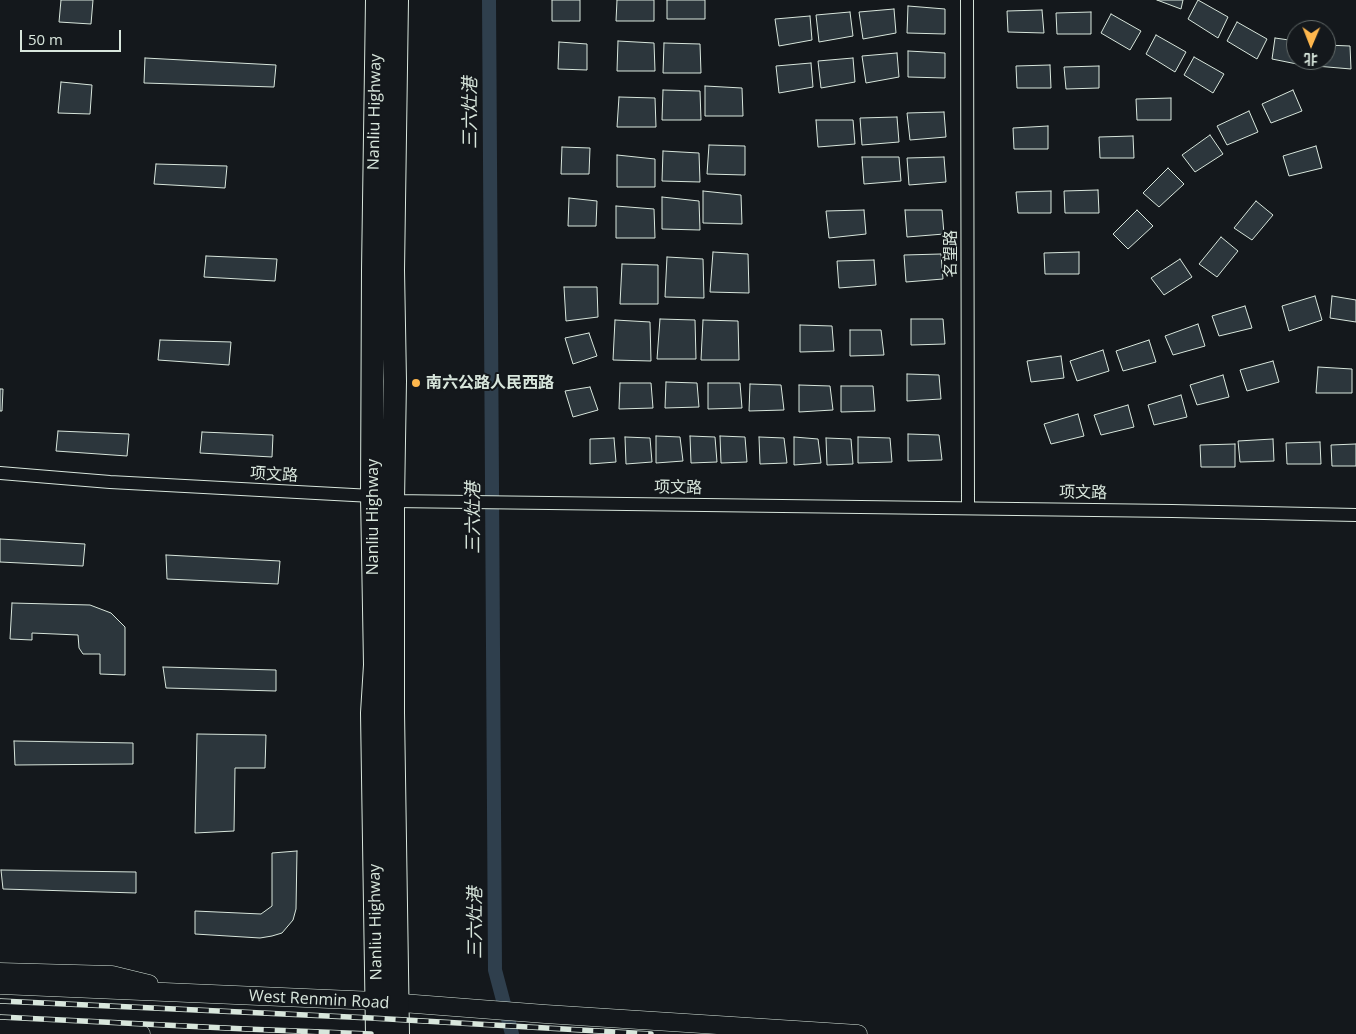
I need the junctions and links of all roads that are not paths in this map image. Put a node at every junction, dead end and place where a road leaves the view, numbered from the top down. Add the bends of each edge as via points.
1 (377, 0) edge
2 (397, 0) edge
3 (968, 0) edge
4 (0, 474) edge
5 (383, 499) junction
6 (968, 508) junction
7 (1356, 515) edge
8 (0, 972) edge
9 (0, 986) edge
10 (186, 994) junction
11 (387, 1002) junction
12 (0, 1026) edge
13 (141, 1034) edge
14 (377, 1034) edge
15 (398, 1034) edge
16 (858, 1034) edge

1 - 5 highway, Nanliu Highway via 372,270
2 - 5 highway, Nanliu Highway via 393,270 395,381
3 - 6 street, 名望路
4 - 5 street, 项文路
5 - 6 street, 项文路
5 - 11 highway, Nanliu Highway via 372,713 377,988
6 - 7 street, 项文路
8 - 10 main road, West Renmin Road via 112,975
9 - 10 main road, West Renmin Road
10 - 11 main road, West Renmin Road
11 - 14 highway, Nanliu Highway
11 - 15 highway, Nanliu Highway
11 - 16 main road, West Renmin Road
12 - 13 main road

